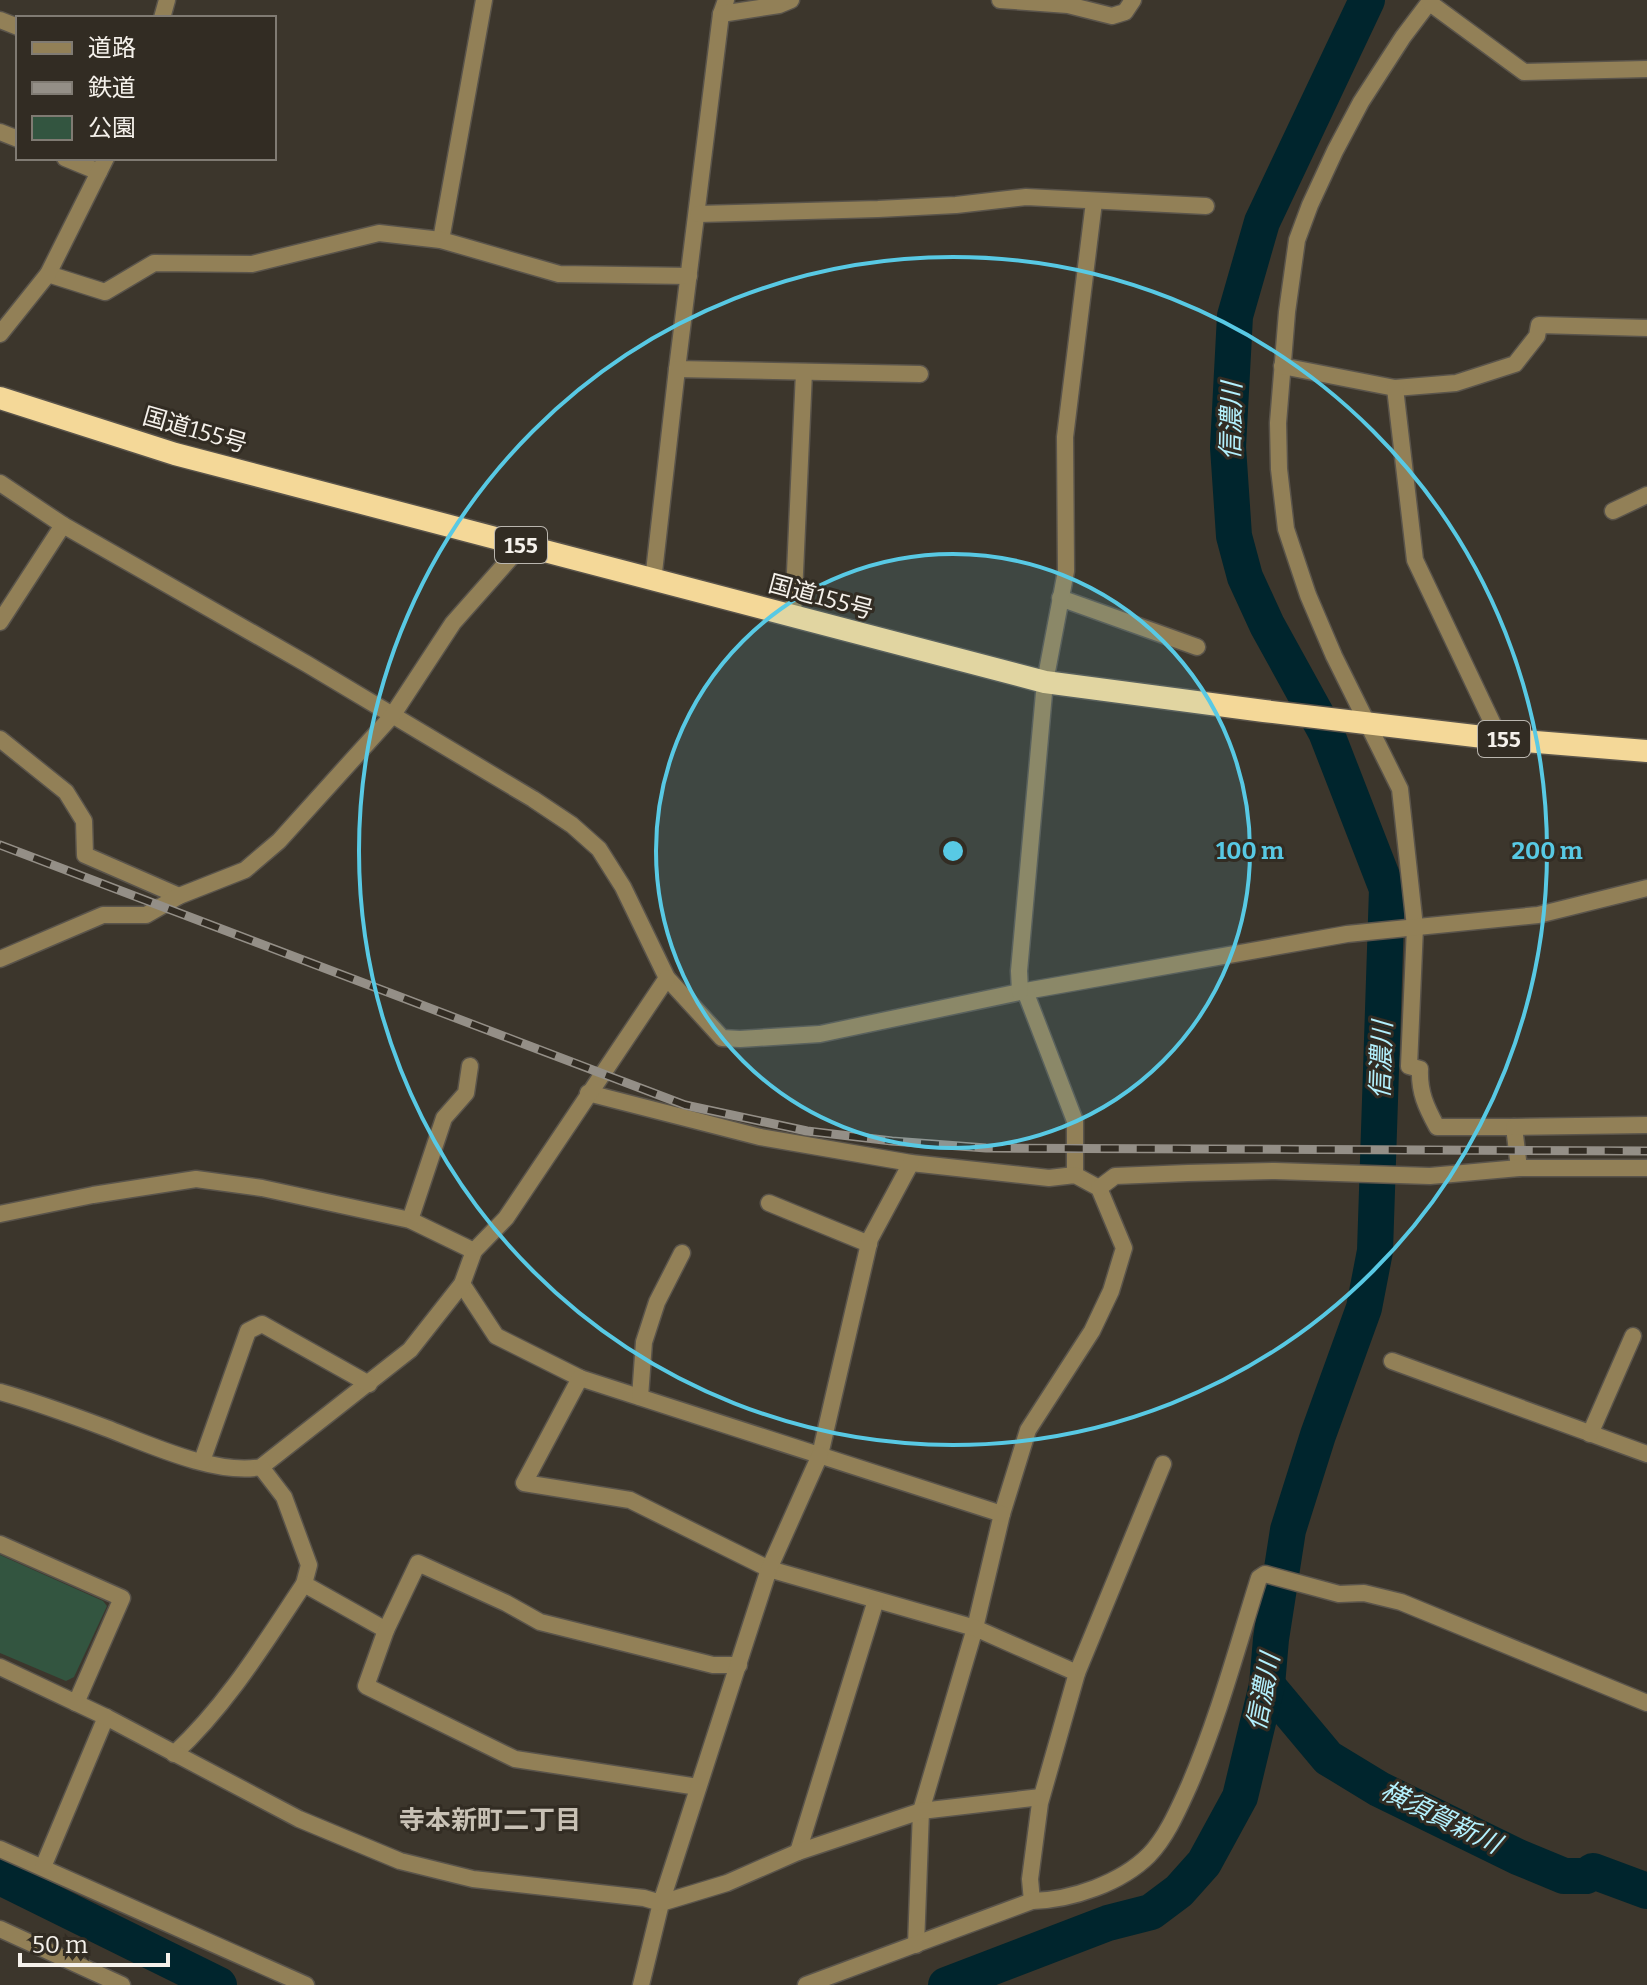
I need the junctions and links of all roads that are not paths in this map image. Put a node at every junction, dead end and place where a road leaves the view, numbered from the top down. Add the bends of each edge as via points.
1 (484, 0) edge
2 (791, 0) edge
3 (1000, 0) edge
4 (1133, 0) edge
5 (1431, 1) edge
6 (723, 7) edge
7 (1647, 69) edge
8 (76, 160) edge
9 (102, 165) edge
10 (1094, 202) junction
11 (1206, 206) dead end
12 (698, 214) junction
13 (441, 240) junction
14 (48, 274) junction
15 (689, 276) junction
16 (1647, 328) edge
17 (0, 334) edge
18 (1282, 366) junction
19 (677, 369) junction
20 (804, 372) junction
21 (920, 374) dead end
22 (1395, 388) junction
23 (0, 398) edge
24 (0, 483) edge
25 (1647, 495) edge
26 (1613, 511) dead end
27 (63, 525) junction
28 (522, 545) junction
29 (653, 581) junction
30 (1060, 598) junction
31 (793, 617) junction
32 (0, 622) edge
33 (1197, 647) dead end
34 (1045, 682) junction
35 (392, 716) junction
36 (1365, 722) junction
37 (0, 739) edge
38 (1500, 739) junction
39 (1647, 751) edge
40 (1647, 888) edge
41 (179, 896) junction
42 (1409, 928) junction
43 (0, 959) edge
44 (667, 978) junction
45 (1023, 992) junction
46 (470, 1066) dead end
47 (588, 1093) junction
48 (1647, 1125) edge
49 (1514, 1127) junction
50 (911, 1163) junction
51 (1519, 1168) junction
52 (1647, 1168) edge
53 (1075, 1175) junction
54 (1099, 1188) junction
55 (769, 1203) dead end
56 (0, 1214) edge
57 (410, 1220) junction
58 (869, 1244) junction
59 (474, 1251) junction
60 (682, 1253) dead end
61 (462, 1284) junction
62 (1633, 1336) dead end
63 (1392, 1361) dead end
64 (580, 1378) junction
65 (369, 1384) junction
66 (0, 1392) edge
67 (640, 1397) junction
68 (1590, 1434) junction
69 (1647, 1454) edge
70 (820, 1455) junction
71 (202, 1461) junction
72 (1163, 1464) dead end
73 (261, 1467) junction
74 (1002, 1514) junction
75 (0, 1544) edge
76 (769, 1569) junction
77 (304, 1584) junction
78 (876, 1600) junction
79 (975, 1628) junction
80 (386, 1630) junction
81 (739, 1665) junction
82 (0, 1667) edge
83 (1077, 1673) junction
84 (76, 1703) junction
85 (1647, 1703) edge
86 (106, 1717) junction
87 (174, 1754) junction
88 (698, 1787) junction
89 (1041, 1797) junction
90 (921, 1811) junction
91 (0, 1849) edge
92 (798, 1852) junction
93 (43, 1867) junction
94 (1032, 1901) junction
95 (661, 1903) junction
96 (0, 1929) edge
97 (916, 1945) junction
98 (122, 1985) edge
99 (306, 1985) edge
100 (641, 1985) edge
101 (806, 1985) edge

1 - 13 street
2 - 6 street
3 - 4 street via 1068,5 1112,16 1125,12
5 - 7 street via 1524,72
5 - 18 street via 1361,102 1310,205 1297,240
6 - 12 street
8 - 9 street
9 - 14 street
10 - 11 street
10 - 12 street via 1026,197 893,209
10 - 30 street via 1065,437 1066,571
12 - 15 street
13 - 14 street via 379,233 252,264 154,263 105,292
13 - 15 street via 559,274
14 - 17 street
15 - 19 street
16 - 22 street via 1539,325 1537,336 1515,364 1456,383
18 - 22 street
18 - 36 street via 1278,438 1286,529 1308,595
19 - 20 street
19 - 29 street
20 - 21 street
20 - 31 street
22 - 38 street via 1415,560
23 - 28 highway, 国道155号 / 155 via 175,454
24 - 27 street
25 - 26 street
27 - 32 street
27 - 35 street
28 - 29 highway, 国道155号 / 155
28 - 35 street via 453,623
29 - 31 highway, 国道155号 / 155
30 - 33 street
30 - 34 street
31 - 34 highway, 国道155号 / 155
34 - 36 highway, 国道155号 / 155
34 - 45 street via 1021,956
35 - 41 street via 279,841 245,870
35 - 44 street via 533,799 599,849
36 - 38 highway, 国道155号 / 155
36 - 42 street via 1400,789
37 - 41 street via 66,792 84,821 85,855
38 - 39 highway, 国道155号 / 155
40 - 42 street via 1538,915
41 - 43 street via 146,915 103,915
42 - 45 street via 1347,934
42 - 49 street via 1409,1066 1420,1069 1423,1102 1437,1127
44 - 45 street via 722,1038 740,1039 820,1034
44 - 47 street
45 - 53 street via 1075,1121
46 - 57 street via 466,1093 444,1118
47 - 50 street via 760,1137
47 - 59 street via 506,1218
48 - 49 street
49 - 51 street
50 - 53 street via 1049,1178
50 - 58 street
51 - 52 street
51 - 54 street via 1430,1176 1275,1171 1115,1176
53 - 54 street
54 - 74 street via 1124,1248 1092,1331 1028,1430
55 - 58 street
56 - 57 street via 196,1179 276,1190
57 - 59 street
58 - 70 street
59 - 61 street
60 - 67 street via 644,1342
61 - 64 street via 496,1336
61 - 65 street via 410,1350
62 - 68 street
63 - 68 street
64 - 67 street
64 - 76 street via 524,1483 630,1500
65 - 71 street via 262,1324 248,1331
65 - 73 street
66 - 71 street
67 - 70 street
68 - 69 street
70 - 74 street
70 - 76 street
71 - 73 street via 245,1470
72 - 83 street
73 - 77 street via 284,1497 309,1565
74 - 79 street
75 - 84 street via 122,1598
76 - 78 street
76 - 81 street
77 - 80 street
77 - 87 street via 234,1689
78 - 79 street
78 - 92 street
79 - 83 street
79 - 90 street
80 - 81 street via 418,1563 540,1622 713,1665
80 - 88 street via 366,1686 515,1759
81 - 88 street
82 - 84 street
83 - 89 street
84 - 86 street
85 - 94 street via 1401,1602 1364,1593 1339,1594 1265,1574 1259,1578 1207,1746 1176,1816 1151,1853 1110,1881 1058,1900
86 - 87 street
86 - 93 street
87 - 95 street via 299,1819 400,1861 473,1879
88 - 95 street
89 - 90 street
89 - 94 street
90 - 92 street
90 - 97 street
91 - 93 street
92 - 95 street via 727,1883
93 - 99 street
94 - 97 street
95 - 100 street
96 - 98 street
97 - 101 street

